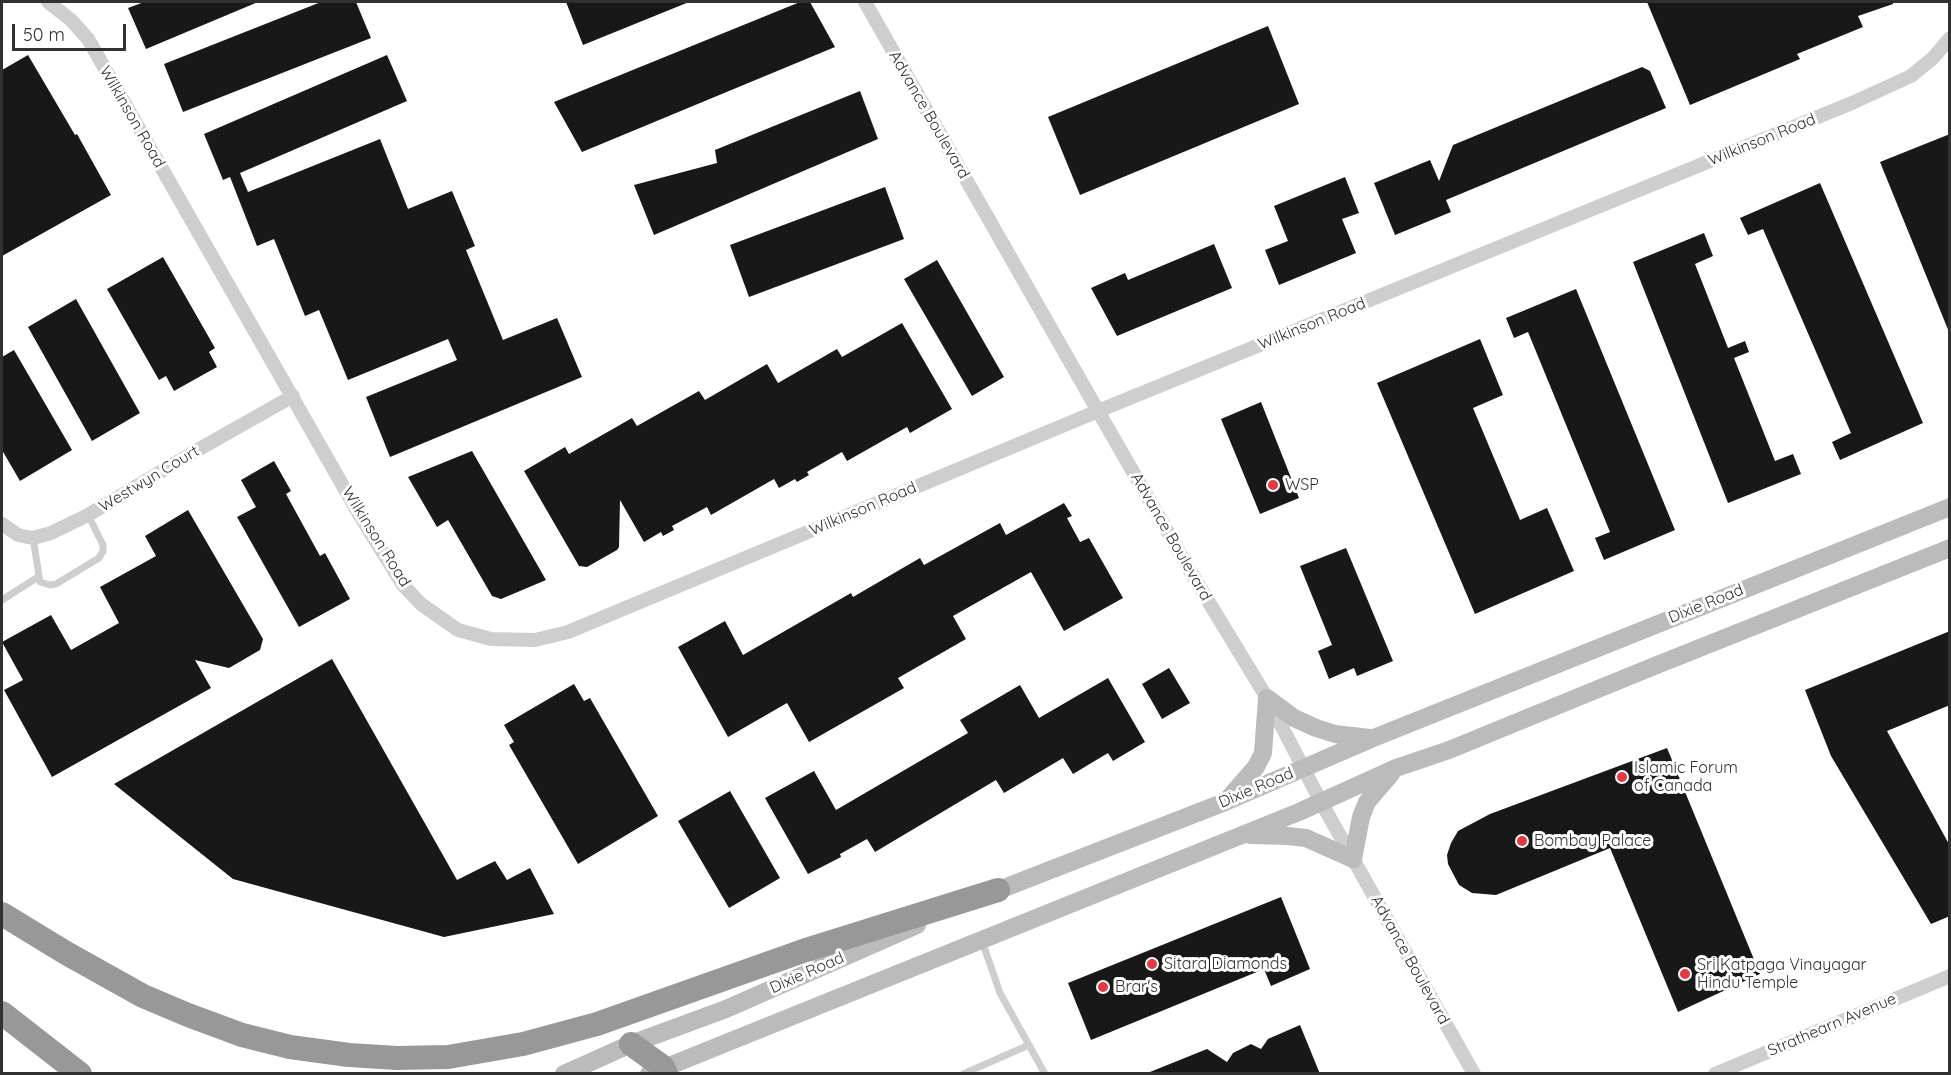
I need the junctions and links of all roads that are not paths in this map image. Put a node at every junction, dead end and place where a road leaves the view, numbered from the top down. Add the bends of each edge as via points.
1 (48, 2) edge
2 (865, 2) edge
3 (1950, 38) edge
4 (293, 396) junction
5 (1098, 411) junction
6 (1950, 507) edge
7 (88, 515) junction
8 (2, 524) edge
9 (33, 538) junction
10 (1950, 548) edge
11 (39, 577) junction
12 (2, 600) edge
13 (1267, 698) junction
14 (1371, 739) junction
15 (1303, 768) junction
16 (1396, 768) junction
17 (1225, 802) junction
18 (1321, 802) junction
19 (1241, 835) junction
20 (1353, 859) junction
21 (998, 890) junction
22 (2, 914) edge
23 (982, 941) junction
24 (1950, 976) edge
25 (2, 1013) edge
26 (631, 1044) junction
27 (1029, 1045) junction
28 (659, 1071) edge
29 (80, 1074) edge
30 (564, 1074) edge
31 (963, 1074) edge
32 (1045, 1074) edge
33 (1474, 1074) edge
34 (1715, 1074) edge

1 - 4 street, Wilkinson Road via 88,39
2 - 5 street, Advance Boulevard
3 - 5 street, Wilkinson Road via 1911,76 1852,103
4 - 5 street, Wilkinson Road via 403,585 421,604 458,630 491,639 524,640 568,632
4 - 7 street, Westwyn Court
5 - 13 street, Advance Boulevard
6 - 14 main road, Dixie Road
7 - 9 street, Westwyn Court
7 - 11 lane via 103,544 99,558 56,584 40,582
8 - 9 street via 18,535
9 - 11 lane
10 - 16 main road, Dixie Road
11 - 12 lane
13 - 14 main road via 1316,728
13 - 15 street, Advance Boulevard
13 - 17 main road via 1263,753 1256,767
14 - 15 main road, Dixie Road
15 - 17 main road, Dixie Road
15 - 18 street, Advance Boulevard
16 - 18 main road, Dixie Road
16 - 20 main road via 1367,802
17 - 21 main road, Dixie Road
18 - 19 main road, Dixie Road
18 - 20 street, Advance Boulevard
19 - 20 main road via 1306,838
19 - 23 main road, Dixie Road
20 - 33 street, Advance Boulevard
21 - 22 highway via 803,951 597,1024 523,1044 438,1057 398,1058 290,1047 188,1016 143,996
21 - 26 main road, Dixie Road via 726,1008
23 - 27 lane via 1000,993
23 - 28 main road, Dixie Road
24 - 34 street, Strathearn Avenue
25 - 29 highway
26 - 28 highway
26 - 30 main road, Dixie Road
27 - 31 lane
27 - 32 lane

